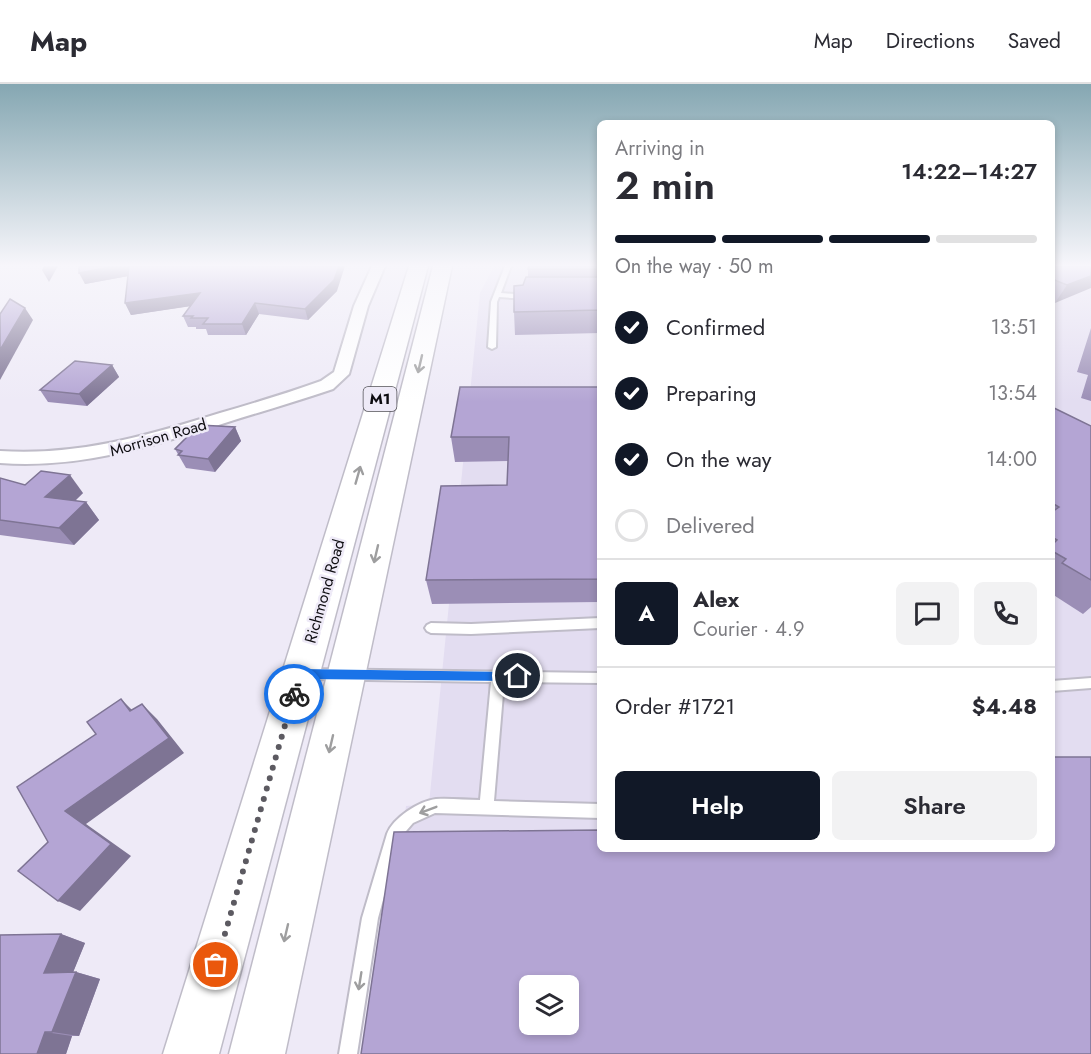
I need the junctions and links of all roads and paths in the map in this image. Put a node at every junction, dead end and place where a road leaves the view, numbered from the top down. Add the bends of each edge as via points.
1 (359, 311) edge
2 (406, 311) edge
3 (432, 311) edge
4 (494, 311) edge
5 (492, 347) dead end
6 (0, 457) edge
7 (597, 623) edge
8 (431, 628) dead end
9 (300, 674) junction
10 (347, 676) junction
11 (498, 676) junction
12 (597, 678) edge
13 (1091, 683) edge
14 (1055, 686) edge
15 (486, 808) junction
16 (597, 811) edge
17 (191, 1054) edge
18 (257, 1054) edge
19 (348, 1054) edge

1 - 6 street, Morrison Road via 341,374 327,385 119,450 56,460
9 -> 2 highway, Richmond Road / M1
3 -> 10 highway, M1
4 - 5 lane
7 - 8 lane
9 - 10 lane
9 - 17 highway, Richmond Road / M1
10 - 11 lane
10 -> 18 highway, M1
11 - 12 lane
11 - 15 lane
13 - 14 lane
15 - 16 lane
15 -> 19 lane via 434,806 408,818 394,834 369,918

